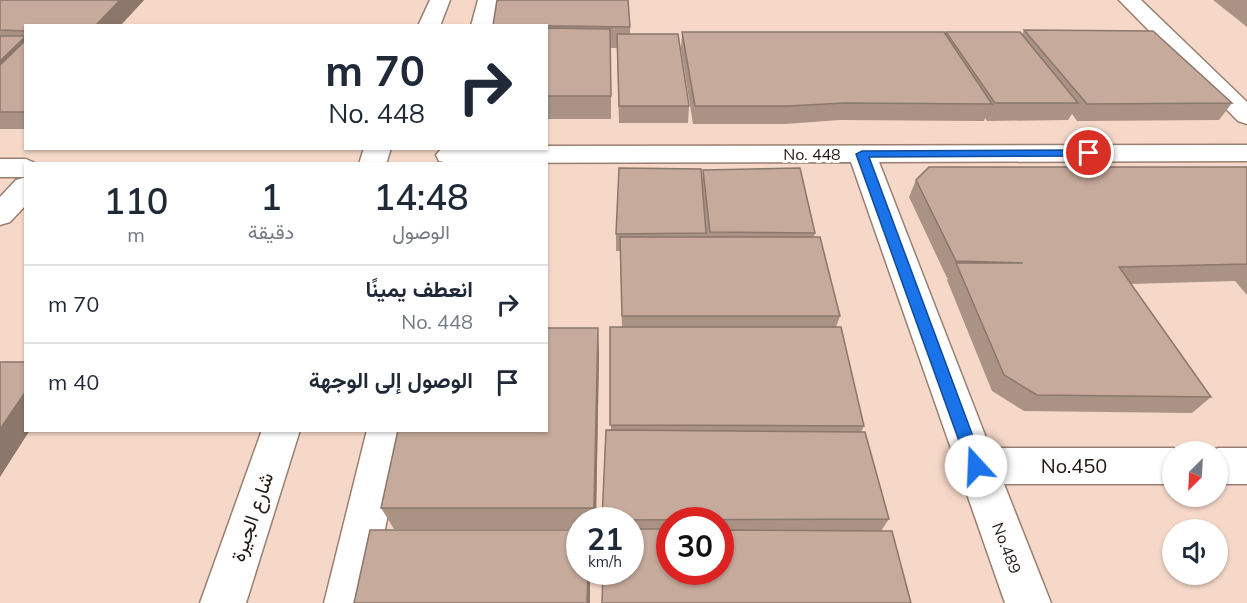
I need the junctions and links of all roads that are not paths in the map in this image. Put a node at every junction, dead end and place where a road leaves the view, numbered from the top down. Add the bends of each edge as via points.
1 (440, 0) edge
2 (488, 0) edge
3 (1129, 0) edge
4 (430, 24) edge
5 (482, 24) edge
6 (1247, 116) edge
7 (1247, 153) edge
8 (862, 154) junction
9 (449, 156) edge
10 (0, 168) edge
11 (24, 168) edge
12 (24, 188) edge
13 (0, 215) edge
14 (281, 432) edge
15 (386, 432) edge
16 (976, 466) junction
17 (1162, 466) edge
18 (1228, 466) edge
19 (1247, 466) edge
20 (223, 603) edge
21 (347, 603) edge
22 (1028, 603) edge

1 - 4 street
2 - 5 street
3 - 6 street
7 - 8 street, No. 448
8 - 9 street, No. 448
8 - 16 street, No.489
10 - 11 street
12 - 13 street
14 - 20 street, شارع الجيرة
15 - 21 street
16 - 17 street, No.450
16 - 22 street, No.489
18 - 19 street

